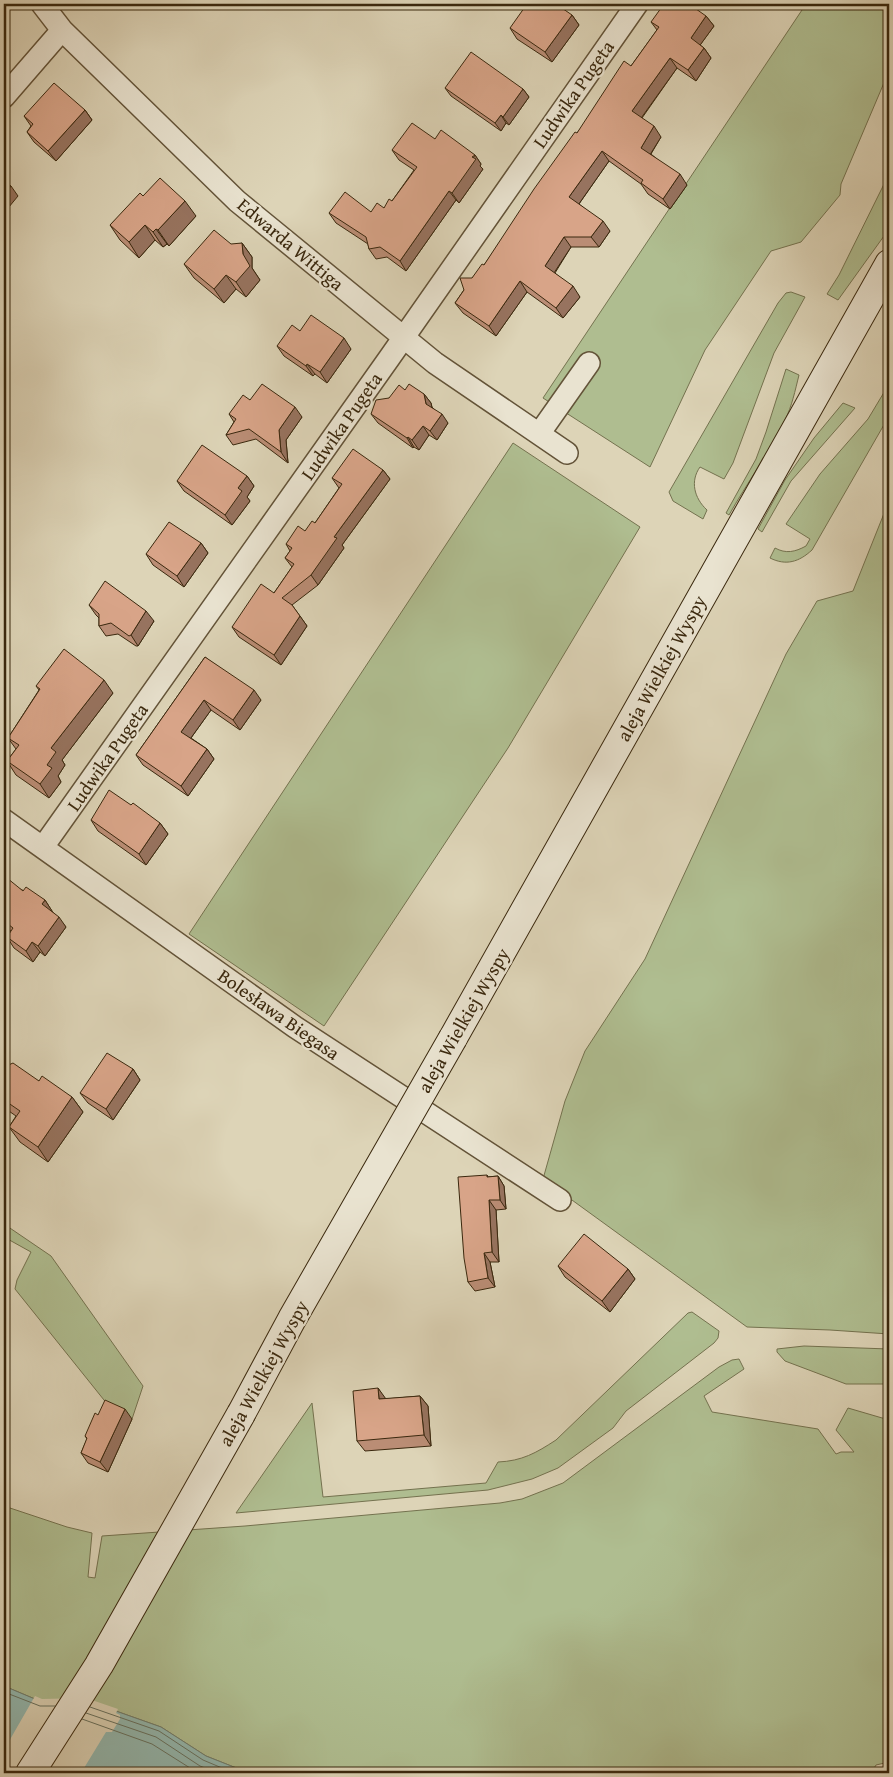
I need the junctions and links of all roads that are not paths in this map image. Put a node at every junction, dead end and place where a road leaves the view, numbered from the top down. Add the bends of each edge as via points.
1 (42, 4) edge
2 (637, 4) edge
3 (62, 30) junction
4 (4, 97) edge
5 (889, 264) edge
6 (404, 337) junction
7 (589, 363) dead end
8 (538, 434) junction
9 (567, 453) dead end
10 (4, 820) edge
11 (43, 847) junction
12 (560, 1200) dead end
13 (30, 1773) edge

1 - 3 street, Edwarda Wittiga
2 - 6 street, Ludwika Pugeta
3 - 4 street
3 - 6 street, Edwarda Wittiga via 238,201
5 - 13 main road, aleja Wielkiej Wyspy, bridge via 100,1665
6 - 8 street, Edwarda Wittiga
6 - 11 street, Ludwika Pugeta
7 - 8 street
8 - 9 street, Edwarda Wittiga
10 - 11 street, Bolesława Biegasa
11 - 12 street, Bolesława Biegasa via 294,1027

